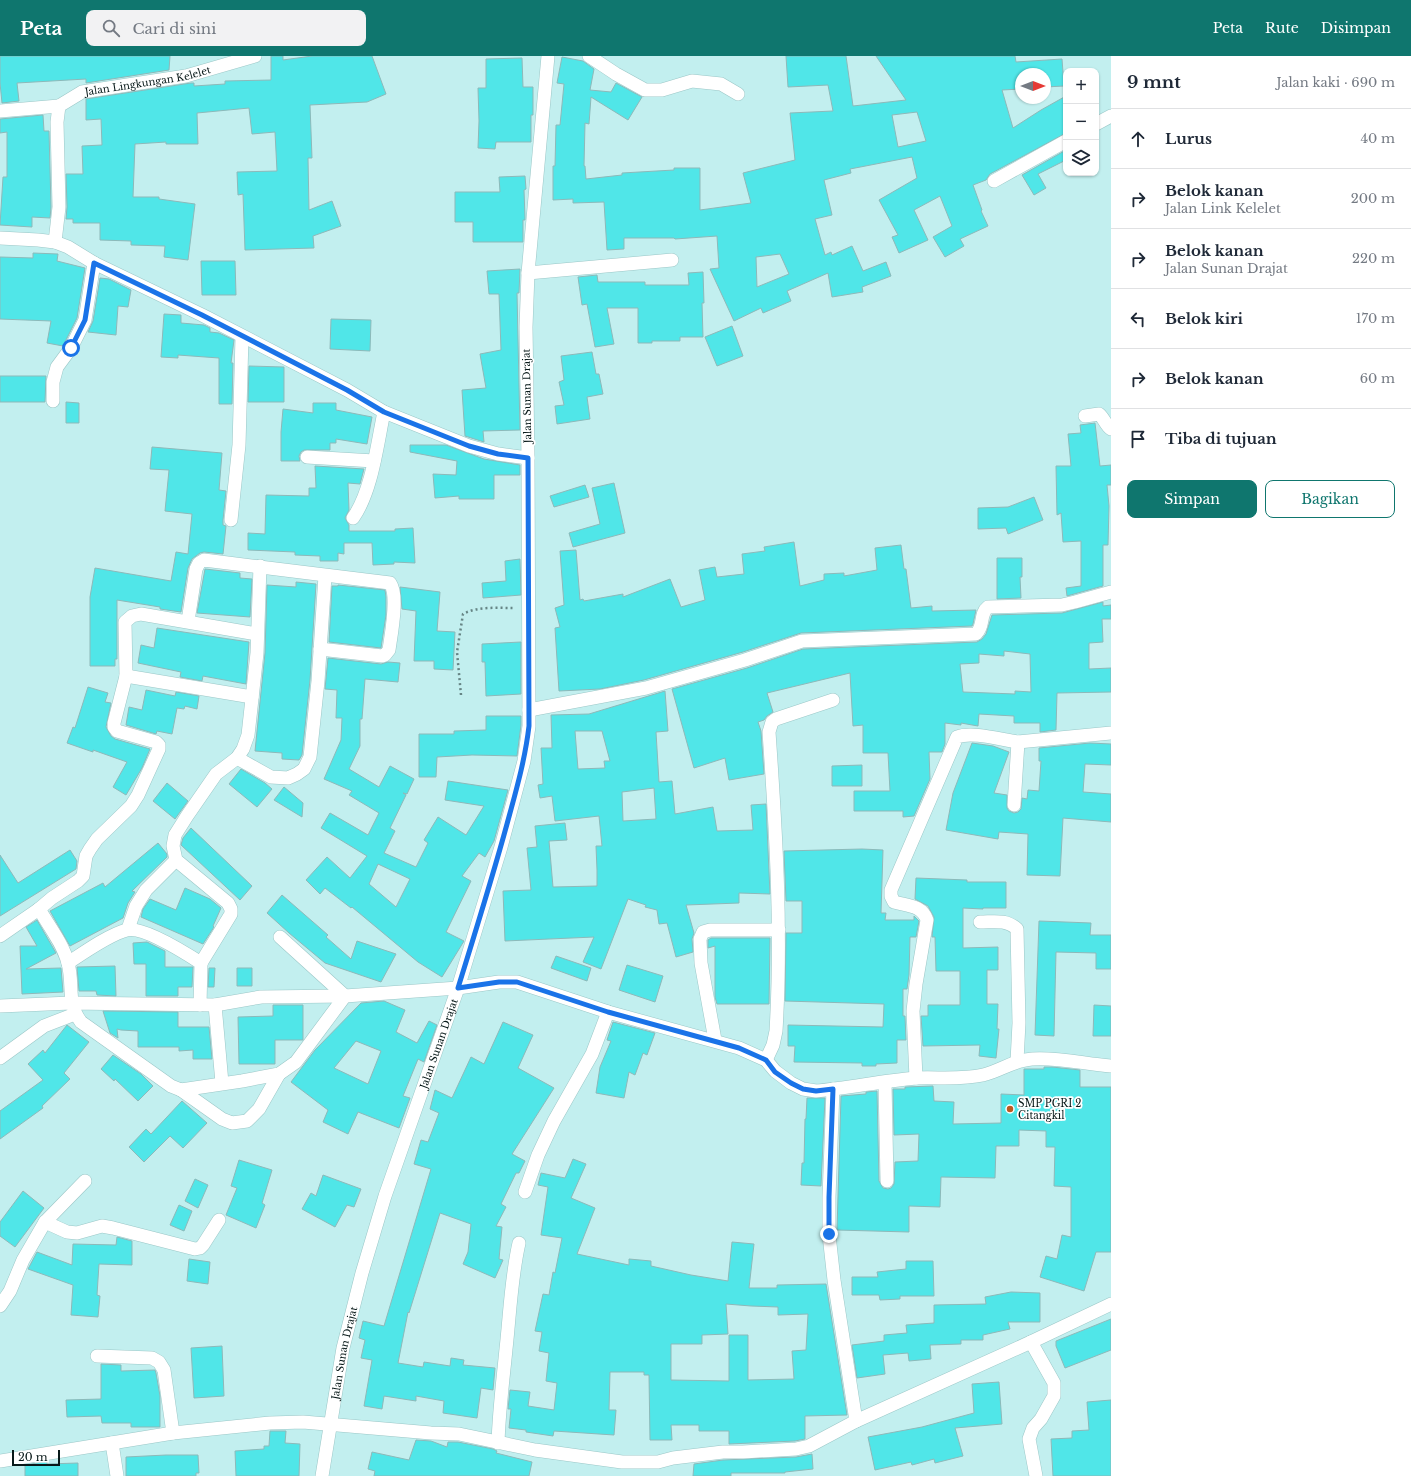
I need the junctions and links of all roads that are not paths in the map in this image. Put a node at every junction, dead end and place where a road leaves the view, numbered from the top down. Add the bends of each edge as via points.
1 (255, 56) edge
2 (548, 56) edge
3 (589, 56) edge
4 (738, 94) dead end
5 (59, 106) junction
6 (0, 110) edge
7 (1111, 116) edge
8 (1099, 122) edge
9 (1063, 143) edge
10 (994, 181) dead end
11 (0, 238) edge
12 (55, 242) junction
13 (672, 260) dead end
14 (94, 263) junction
15 (528, 273) junction
16 (242, 337) junction
17 (53, 401) dead end
18 (384, 412) junction
19 (1085, 416) dead end
20 (1111, 430) edge
21 (307, 457) dead end
22 (528, 458) junction
23 (374, 461) junction
24 (353, 518) dead end
25 (231, 520) dead end
26 (260, 566) junction
27 (325, 576) junction
28 (1111, 592) edge
29 (188, 621) junction
30 (258, 634) junction
31 (320, 649) junction
32 (126, 676) junction
33 (252, 697) junction
34 (833, 700) dead end
35 (529, 710) junction
36 (1111, 733) edge
37 (1018, 742) junction
38 (237, 758) junction
39 (1014, 805) dead end
40 (176, 860) junction
41 (39, 909) junction
42 (980, 922) dead end
43 (128, 929) junction
44 (779, 930) junction
45 (0, 936) edge
46 (280, 937) dead end
47 (68, 963) junction
48 (201, 963) junction
49 (458, 988) junction
50 (345, 996) junction
51 (200, 1004) junction
52 (215, 1005) junction
53 (0, 1006) edge
54 (73, 1008) junction
55 (608, 1012) junction
56 (715, 1040) junction
57 (0, 1058) edge
58 (766, 1060) junction
59 (1017, 1061) junction
60 (1111, 1066) edge
61 (279, 1074) junction
62 (916, 1078) junction
63 (885, 1083) junction
64 (222, 1084) junction
65 (833, 1089) junction
66 (181, 1090) junction
67 (85, 1181) dead end
68 (887, 1181) dead end
69 (525, 1192) dead end
70 (219, 1220) dead end
71 (45, 1222) junction
72 (519, 1243) dead end
73 (1111, 1304) edge
74 (0, 1306) edge
75 (1031, 1342) junction
76 (96, 1356) dead end
77 (856, 1421) junction
78 (330, 1424) junction
79 (173, 1433) junction
80 (112, 1443) junction
81 (498, 1443) junction
82 (0, 1461) edge
83 (117, 1476) edge
84 (322, 1476) edge
85 (1036, 1476) edge

1 - 5 street, Jalan Lingkungan Kelelet via 186,76 82,92
2 - 15 street, Jalan Sunan Drajat
3 - 4 street via 645,90 662,90 692,81 721,84
5 - 6 street
5 - 12 street via 56,122 59,207
7 - 8 street
9 - 10 street
11 - 12 street
12 - 14 street
13 - 15 street
14 - 16 street
14 - 17 street via 85,320 71,348 57,367 53,382
15 - 22 street, Jalan Sunan Drajat
16 - 18 street via 347,390
16 - 25 street via 239,445
18 - 22 street via 469,446 498,454
18 - 23 street
19 - 20 street via 1099,414
21 - 23 street
22 - 35 street, Jalan Sunan Drajat
23 - 24 street via 364,496
26 - 27 street
26 - 29 street via 204,560 196,569
26 - 30 street
27 - 31 street
27 - 31 street via 390,583 393,586 394,600 389,650 385,655
28 - 35 street via 1062,605 988,607 983,612 982,627 976,634 802,641 646,688
29 - 30 street
29 - 32 street via 141,614 132,616 125,622
30 - 33 street
31 - 38 street via 310,757 304,769 288,778 271,778
32 - 33 street
32 - 41 street via 114,727 156,742 159,749 131,806 96,839 90,849 86,856 83,876
33 - 38 street via 248,735
34 - 44 street via 776,719 772,722 769,732
35 - 49 street, Jalan Sunan Drajat via 524,761
36 - 37 street
37 - 39 street
37 - 62 street via 966,735 956,737 891,890 894,902 920,910 928,920 913,1011
38 - 40 street via 216,774 175,835 173,846
40 - 43 street via 146,890 136,906
40 - 48 street via 228,903 231,909 231,914
41 - 45 street
41 - 47 street
42 - 59 street via 1011,923 1017,929
43 - 47 street
43 - 48 street via 153,936
44 - 56 street via 703,932 700,939 702,963
44 - 58 street via 776,1031
46 - 50 street
47 - 54 street
48 - 51 street
49 - 50 street
49 - 55 street via 517,982
49 - 78 street, Jalan Sunan Drajat via 385,1196 362,1273 343,1348
50 - 52 street via 261,997
50 - 61 street via 296,1062
51 - 52 street
51 - 54 street
52 - 64 street
53 - 54 street
54 - 57 street
54 - 66 street via 81,1022 171,1086
55 - 56 street
55 - 69 street via 592,1054 538,1155
56 - 58 street
58 - 65 street via 775,1072 803,1089
59 - 60 street via 1048,1059
59 - 62 street via 982,1075
61 - 64 street
61 - 66 street via 258,1109 247,1121 232,1123 222,1119
62 - 63 street
63 - 65 street
63 - 68 street
64 - 66 street
65 - 77 street via 829,1234
67 - 71 street
70 - 71 street via 200,1248 195,1249 102,1226 77,1233 67,1232
71 - 74 street
72 - 81 street via 512,1283
73 - 75 street
75 - 77 street
75 - 85 street via 1054,1383 1054,1396 1033,1428 1029,1439
76 - 79 street via 152,1358 159,1362 164,1370
77 - 81 street via 809,1446 781,1451 723,1452 658,1462 622,1462
78 - 79 street via 270,1423
78 - 81 street via 460,1434
78 - 84 street, Jalan Sunan Drajat
79 - 80 street
80 - 82 street
80 - 83 street

